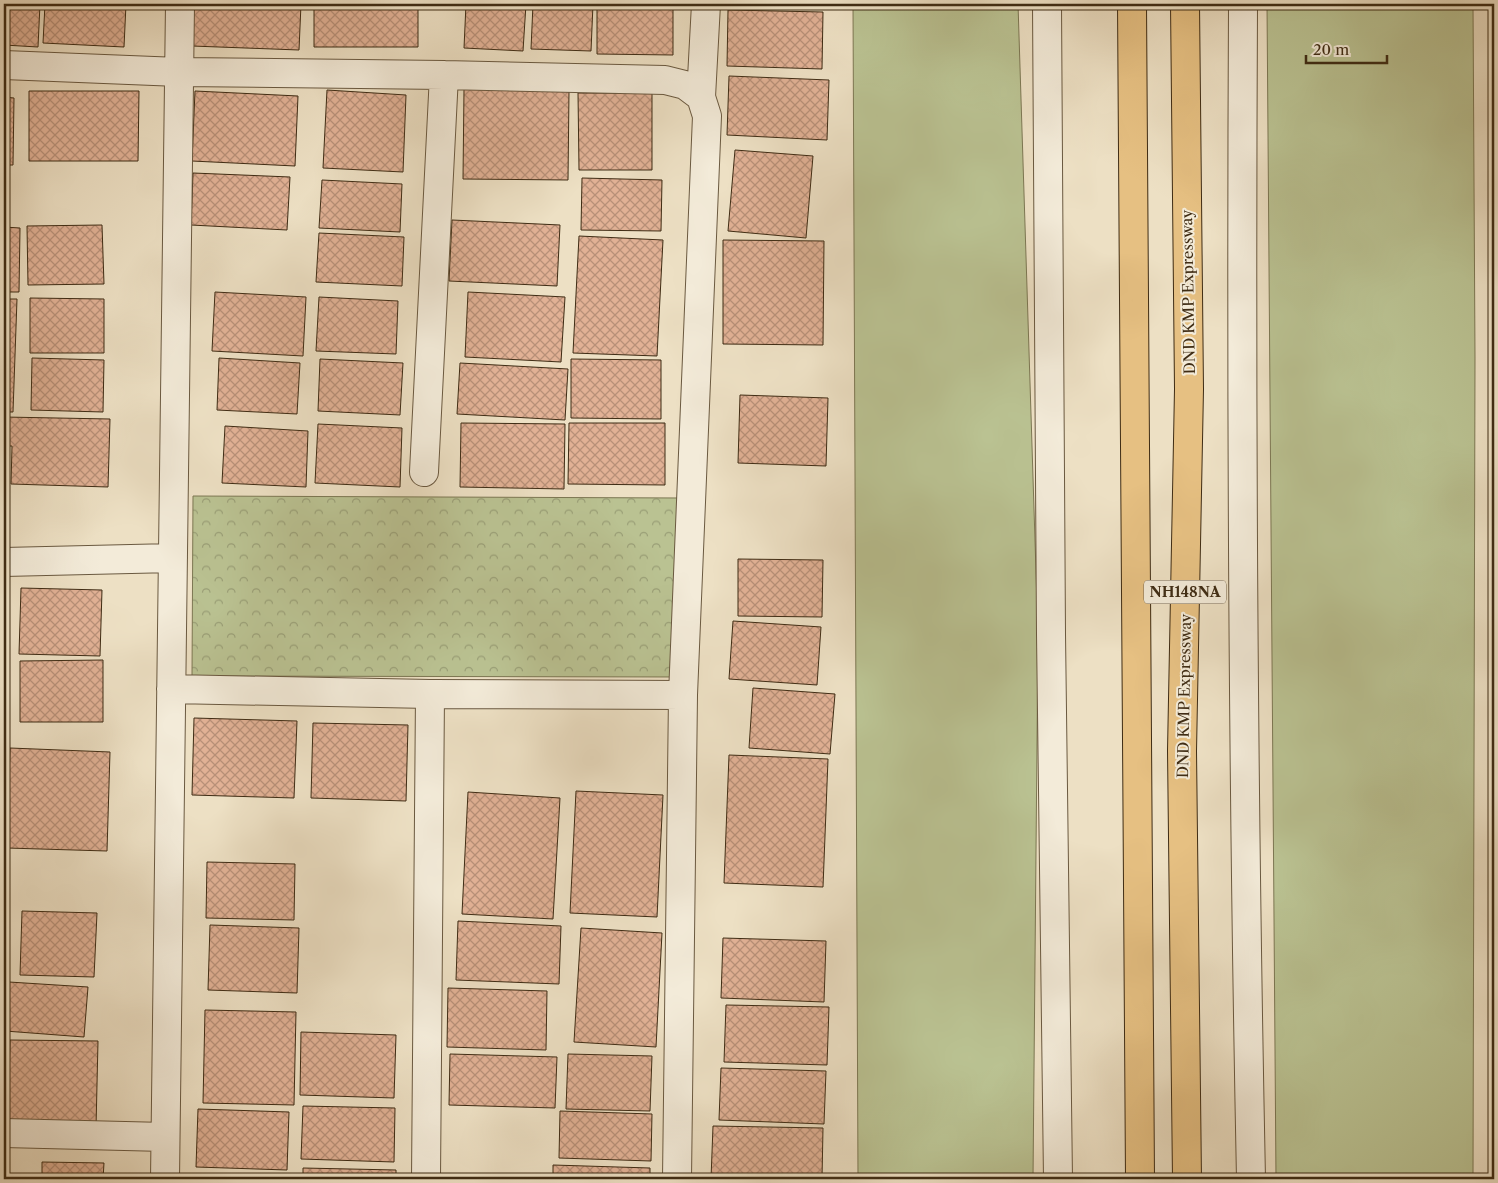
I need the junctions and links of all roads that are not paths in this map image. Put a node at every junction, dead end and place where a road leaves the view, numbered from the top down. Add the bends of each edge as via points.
1 (180, 4) edge
2 (706, 4) edge
3 (1047, 4) edge
4 (1132, 4) edge
5 (1186, 4) edge
6 (1243, 4) edge
7 (4, 65) edge
8 (180, 72) junction
9 (444, 75) junction
10 (701, 97) junction
11 (424, 472) dead end
12 (173, 558) junction
13 (4, 562) edge
14 (171, 689) junction
15 (430, 694) junction
16 (683, 696) junction
17 (4, 1133) edge
18 (165, 1137) junction
19 (165, 1179) edge
20 (426, 1179) edge
21 (676, 1179) edge
22 (1058, 1179) edge
23 (1140, 1179) edge
24 (1187, 1179) edge
25 (1251, 1179) edge

1 - 8 street
2 - 10 street
3 - 22 street
4 - 23 highway, NH148NA
5 - 24 highway, DND KMP Expressway / NH148NA via 1189,389 1182,751
6 - 25 street via 1243,557
7 - 8 street
8 - 9 street
8 - 12 street
9 - 10 street via 665,80 685,85
9 - 11 street
10 - 16 street via 707,116
12 - 13 street
12 - 14 street
14 - 15 street
14 - 18 street
15 - 16 street
15 - 20 street
16 - 21 street
17 - 18 street
18 - 19 street

